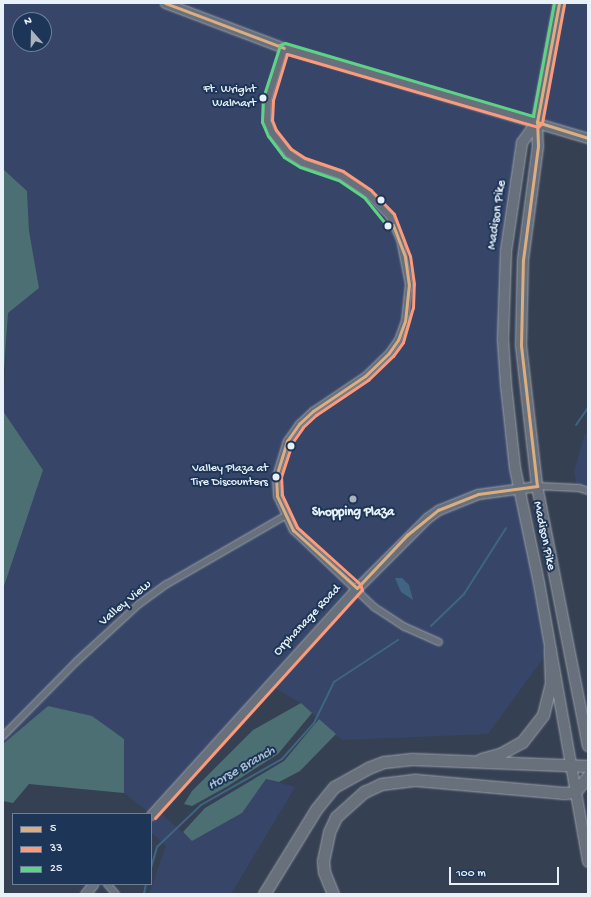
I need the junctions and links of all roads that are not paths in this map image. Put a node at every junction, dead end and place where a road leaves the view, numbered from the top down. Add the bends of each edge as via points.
1 (164, 3) edge
2 (559, 3) edge
3 (284, 48) junction
4 (537, 122) junction
5 (588, 138) edge
6 (519, 486) junction
7 (537, 486) junction
8 (588, 491) edge
9 (285, 516) junction
10 (357, 588) junction
11 (439, 642) dead end
12 (550, 649) junction
13 (3, 736) edge
14 (588, 746) edge
15 (468, 761) junction
16 (573, 766) junction
17 (588, 766) edge
18 (588, 776) edge
19 (575, 792) junction
20 (152, 814) edge
21 (588, 862) edge
22 (92, 885) edge
23 (108, 885) edge
24 (85, 894) edge
25 (116, 894) edge
26 (264, 894) edge
27 (333, 894) edge

1 - 3 main road
2 - 4 main road, Madison Pike
3 - 4 main road
3 - 9 street via 268,99 267,120 272,133 288,153 303,163 340,175 368,194 385,212 400,239 409,284 405,321 398,340 389,353 365,376 313,411 299,424 287,441 276,476 277,496
4 - 5 main road
4 - 6 main road, Madison Pike via 522,143 504,274 506,385
4 - 7 main road, Madison Pike via 538,146 523,260 521,345
6 - 7 main road, Orphanage Road
6 - 10 main road, Orphanage Road via 478,494 438,510 407,535
6 - 12 main road, Madison Pike
7 - 8 street via 579,488
7 - 14 main road, Madison Pike
9 - 10 street via 293,530
9 - 13 street, Valley View via 168,584 139,604 77,661
10 - 11 street via 384,616
10 - 20 main road, Orphanage Road
12 - 15 highway via 549,697 543,715 534,729 511,749 487,758
12 - 16 main road, Madison Pike
15 - 16 highway
15 - 26 highway via 399,760 384,762 350,776 334,787 317,808
16 - 17 highway
16 - 19 main road, Madison Pike
18 - 19 highway
19 - 21 main road, Madison Pike
19 - 27 highway via 516,790 416,780 381,784 349,803 336,817 329,832 323,861 324,872
22 - 24 main road
23 - 25 street

